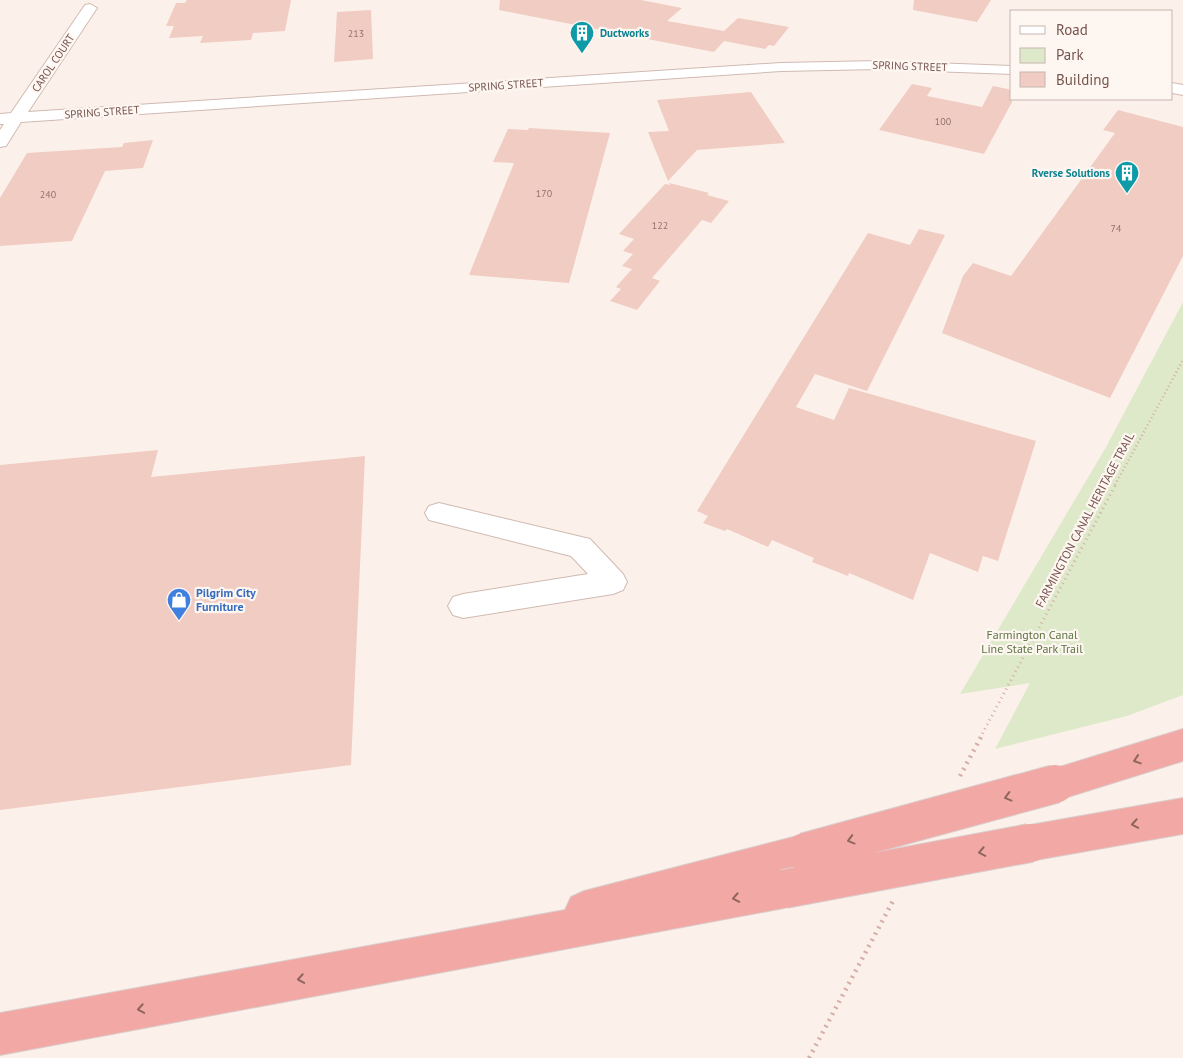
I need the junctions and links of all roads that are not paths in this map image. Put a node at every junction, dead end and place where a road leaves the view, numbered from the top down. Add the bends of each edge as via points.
1 (90, 8) dead end
2 (1010, 70) edge
3 (8, 119) edge
4 (0, 142) edge
5 (439, 513) dead end
6 (463, 606) dead end
7 (1183, 745) edge
8 (1183, 816) edge
9 (350, 970) junction
10 (0, 1034) edge

1 - 3 street, CAROL COURT
2 - 3 street, SPRING STREET via 855,65 781,67
3 - 4 street, CAROL COURT
5 - 6 street via 580,547 613,582
7 -> 9 highway, bridge via 1055,784 805,852
8 -> 9 highway, bridge
9 -> 10 highway

